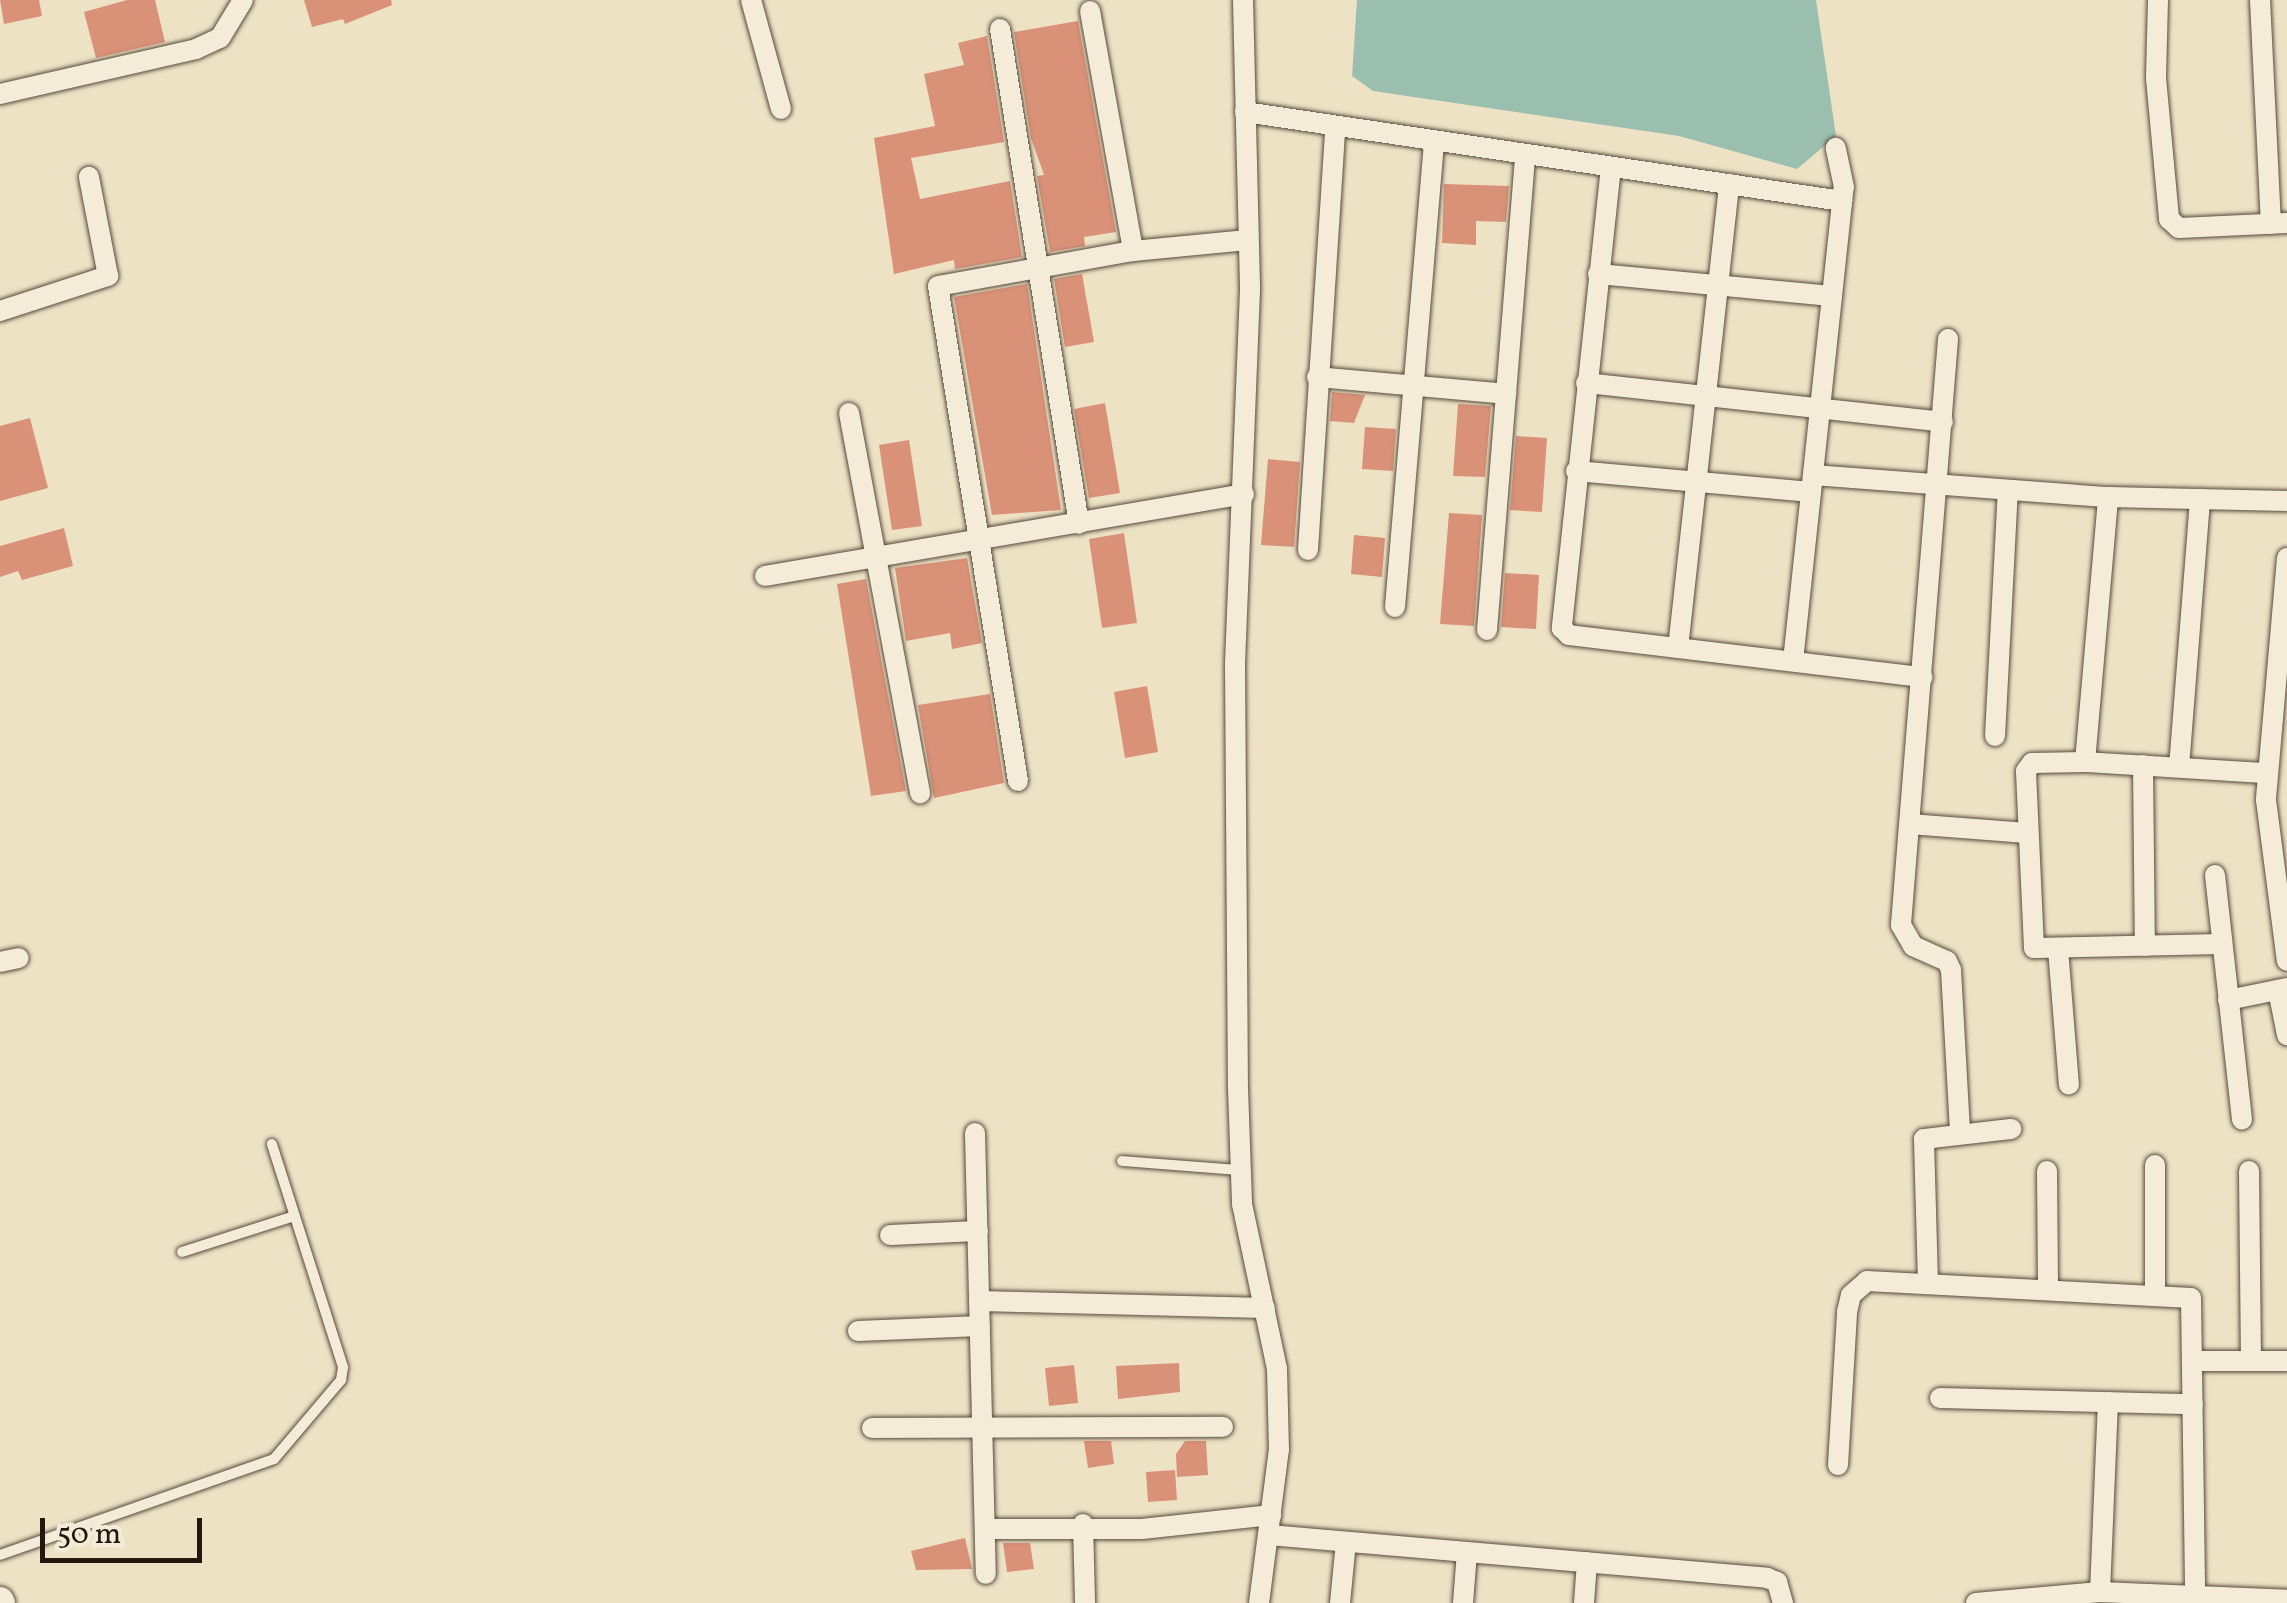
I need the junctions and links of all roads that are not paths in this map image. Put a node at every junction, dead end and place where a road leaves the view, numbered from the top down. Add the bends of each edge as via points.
1 (243, 0) edge
2 (751, 0) edge
3 (1243, 0) edge
4 (2158, 0) edge
5 (2260, 0) edge
6 (1090, 11) dead end
7 (1000, 29) dead end
8 (0, 94) edge
9 (780, 109) dead end
10 (1245, 112) junction
11 (1336, 127) junction
12 (1434, 142) junction
13 (1836, 148) dead end
14 (1525, 154) junction
15 (1611, 167) junction
16 (88, 177) dead end
17 (1729, 184) junction
18 (1842, 201) junction
19 (2279, 224) edge
20 (1246, 240) junction
21 (1133, 251) junction
22 (1035, 267) junction
23 (1598, 274) junction
24 (1717, 283) junction
25 (1832, 296) junction
26 (0, 311) edge
27 (1948, 338) dead end
28 (1317, 377) junction
29 (1586, 383) junction
30 (1417, 386) junction
31 (1506, 394) junction
32 (1703, 396) junction
33 (1820, 408) junction
34 (849, 412) dead end
35 (1943, 422) junction
36 (1576, 472) junction
37 (1693, 482) junction
38 (1812, 484) junction
39 (1939, 485) junction
40 (2008, 490) junction
41 (1244, 494) junction
42 (2108, 498) junction
43 (2200, 499) junction
44 (2287, 502) edge
45 (1078, 524) junction
46 (976, 542) junction
47 (1308, 550) dead end
48 (874, 558) junction
49 (2287, 558) edge
50 (765, 576) dead end
51 (1395, 607) dead end
52 (1487, 630) dead end
53 (1678, 648) junction
54 (1793, 662) junction
55 (1923, 676) junction
56 (1995, 736) dead end
57 (2086, 762) junction
58 (2143, 765) junction
59 (2179, 768) junction
60 (2266, 774) junction
61 (1018, 781) dead end
62 (920, 793) dead end
63 (1910, 824) junction
64 (2026, 834) junction
65 (2215, 874) dead end
66 (2280, 884) edge
67 (2222, 944) junction
68 (2144, 946) junction
69 (2058, 950) junction
70 (2287, 961) edge
71 (2283, 989) edge
72 (2228, 1000) junction
73 (2287, 1036) edge
74 (2069, 1084) dead end
75 (2242, 1120) dead end
76 (2011, 1129) dead end
77 (1960, 1131) junction
78 (975, 1133) dead end
79 (272, 1144) dead end
80 (1122, 1161) dead end
81 (2154, 1164) dead end
82 (1240, 1170) junction
83 (2249, 1171) dead end
84 (2046, 1172) dead end
85 (294, 1216) junction
86 (978, 1231) junction
87 (890, 1235) dead end
88 (182, 1252) dead end
89 (1928, 1283) junction
90 (2048, 1289) junction
91 (2156, 1294) junction
92 (979, 1301) junction
93 (1265, 1308) junction
94 (980, 1326) junction
95 (858, 1332) dead end
96 (2194, 1361) junction
97 (2251, 1361) junction
98 (2287, 1361) edge
99 (1940, 1398) dead end
100 (2108, 1402) junction
101 (2193, 1404) junction
102 (982, 1425) junction
103 (1223, 1427) dead end
104 (872, 1428) dead end
105 (1838, 1466) dead end
106 (1083, 1524) junction
107 (1270, 1525) junction
108 (985, 1529) junction
109 (1346, 1542) junction
110 (1467, 1552) junction
111 (0, 1555) edge
112 (1587, 1562) junction
113 (986, 1574) dead end
114 (2100, 1592) junction
115 (2195, 1593) junction
116 (2157, 1597) edge
117 (2287, 1600) edge
118 (1085, 1603) edge
119 (1260, 1603) edge
120 (1340, 1603) edge
121 (1463, 1603) edge
122 (1584, 1603) edge
123 (1783, 1603) edge
124 (1976, 1603) edge

1 - 8 street via 220,38 196,49
2 - 9 street
3 - 10 street
4 - 19 street via 2156,78 2170,219 2179,228
5 - 19 street
6 - 21 street
7 - 22 street
10 - 11 street
10 - 20 street
11 - 12 street
11 - 28 street
12 - 14 street
12 - 30 street
13 - 18 street
14 - 15 street
14 - 31 street
15 - 17 street
15 - 23 street
16 - 26 street via 108,276
17 - 18 street
17 - 24 street
18 - 25 street
20 - 21 street
20 - 41 street
21 - 22 street
22 - 45 street
22 - 46 street via 938,286
23 - 24 street
23 - 29 street
24 - 25 street
24 - 32 street
25 - 33 street
27 - 35 street
28 - 30 street
28 - 47 street
29 - 32 street
29 - 36 street
30 - 31 street
30 - 51 street
31 - 52 street
32 - 33 street
32 - 37 street
33 - 35 street
33 - 38 street
34 - 48 street
35 - 39 street
36 - 37 street
36 - 53 street via 1562,628 1569,635
37 - 38 street
37 - 53 street
38 - 39 street
38 - 54 street
39 - 40 street
39 - 55 street
40 - 42 street
40 - 56 street
41 - 45 street
41 - 82 street via 1234,663
42 - 43 street
42 - 57 street
43 - 44 street
43 - 59 street
45 - 46 street
46 - 48 street
46 - 61 street
48 - 50 street
48 - 62 street
49 - 60 street
53 - 54 street
54 - 55 street
55 - 63 street
57 - 58 street
57 - 64 street via 2028,766
58 - 59 street
58 - 68 street
59 - 60 street
60 - 66 street
63 - 64 street
63 - 77 street via 1902,926 1912,946 1947,961 1951,970
64 - 69 street via 2030,944
65 - 67 street
66 - 70 street
67 - 68 street
67 - 72 street
68 - 69 street
69 - 74 street
71 - 72 street
71 - 73 street
72 - 75 street
76 - 77 street
77 - 89 street via 1924,1138
78 - 86 street
79 - 85 lane
80 - 82 lane
81 - 91 street
82 - 93 street
83 - 97 street
84 - 90 street
85 - 88 lane
85 - 111 lane via 343,1367 341,1380 286,1450 274,1460
86 - 87 street
86 - 92 street
89 - 90 street
89 - 105 street via 1866,1281 1851,1296
90 - 91 street
91 - 96 street via 2191,1298
92 - 93 street
92 - 94 street
93 - 107 street via 1277,1369 1279,1449
94 - 95 street
94 - 102 street
96 - 97 street
96 - 101 street
97 - 98 street
99 - 100 street
100 - 101 street
100 - 114 street
101 - 115 street
102 - 103 street
102 - 104 street
102 - 108 street
106 - 107 street
106 - 108 street
106 - 118 street
107 - 109 street
107 - 119 street
108 - 113 street
109 - 110 street
109 - 120 street
110 - 112 street
110 - 121 street
112 - 122 street
112 - 123 street via 1766,1578 1777,1582
114 - 116 street
114 - 124 street
115 - 116 street
115 - 117 street

